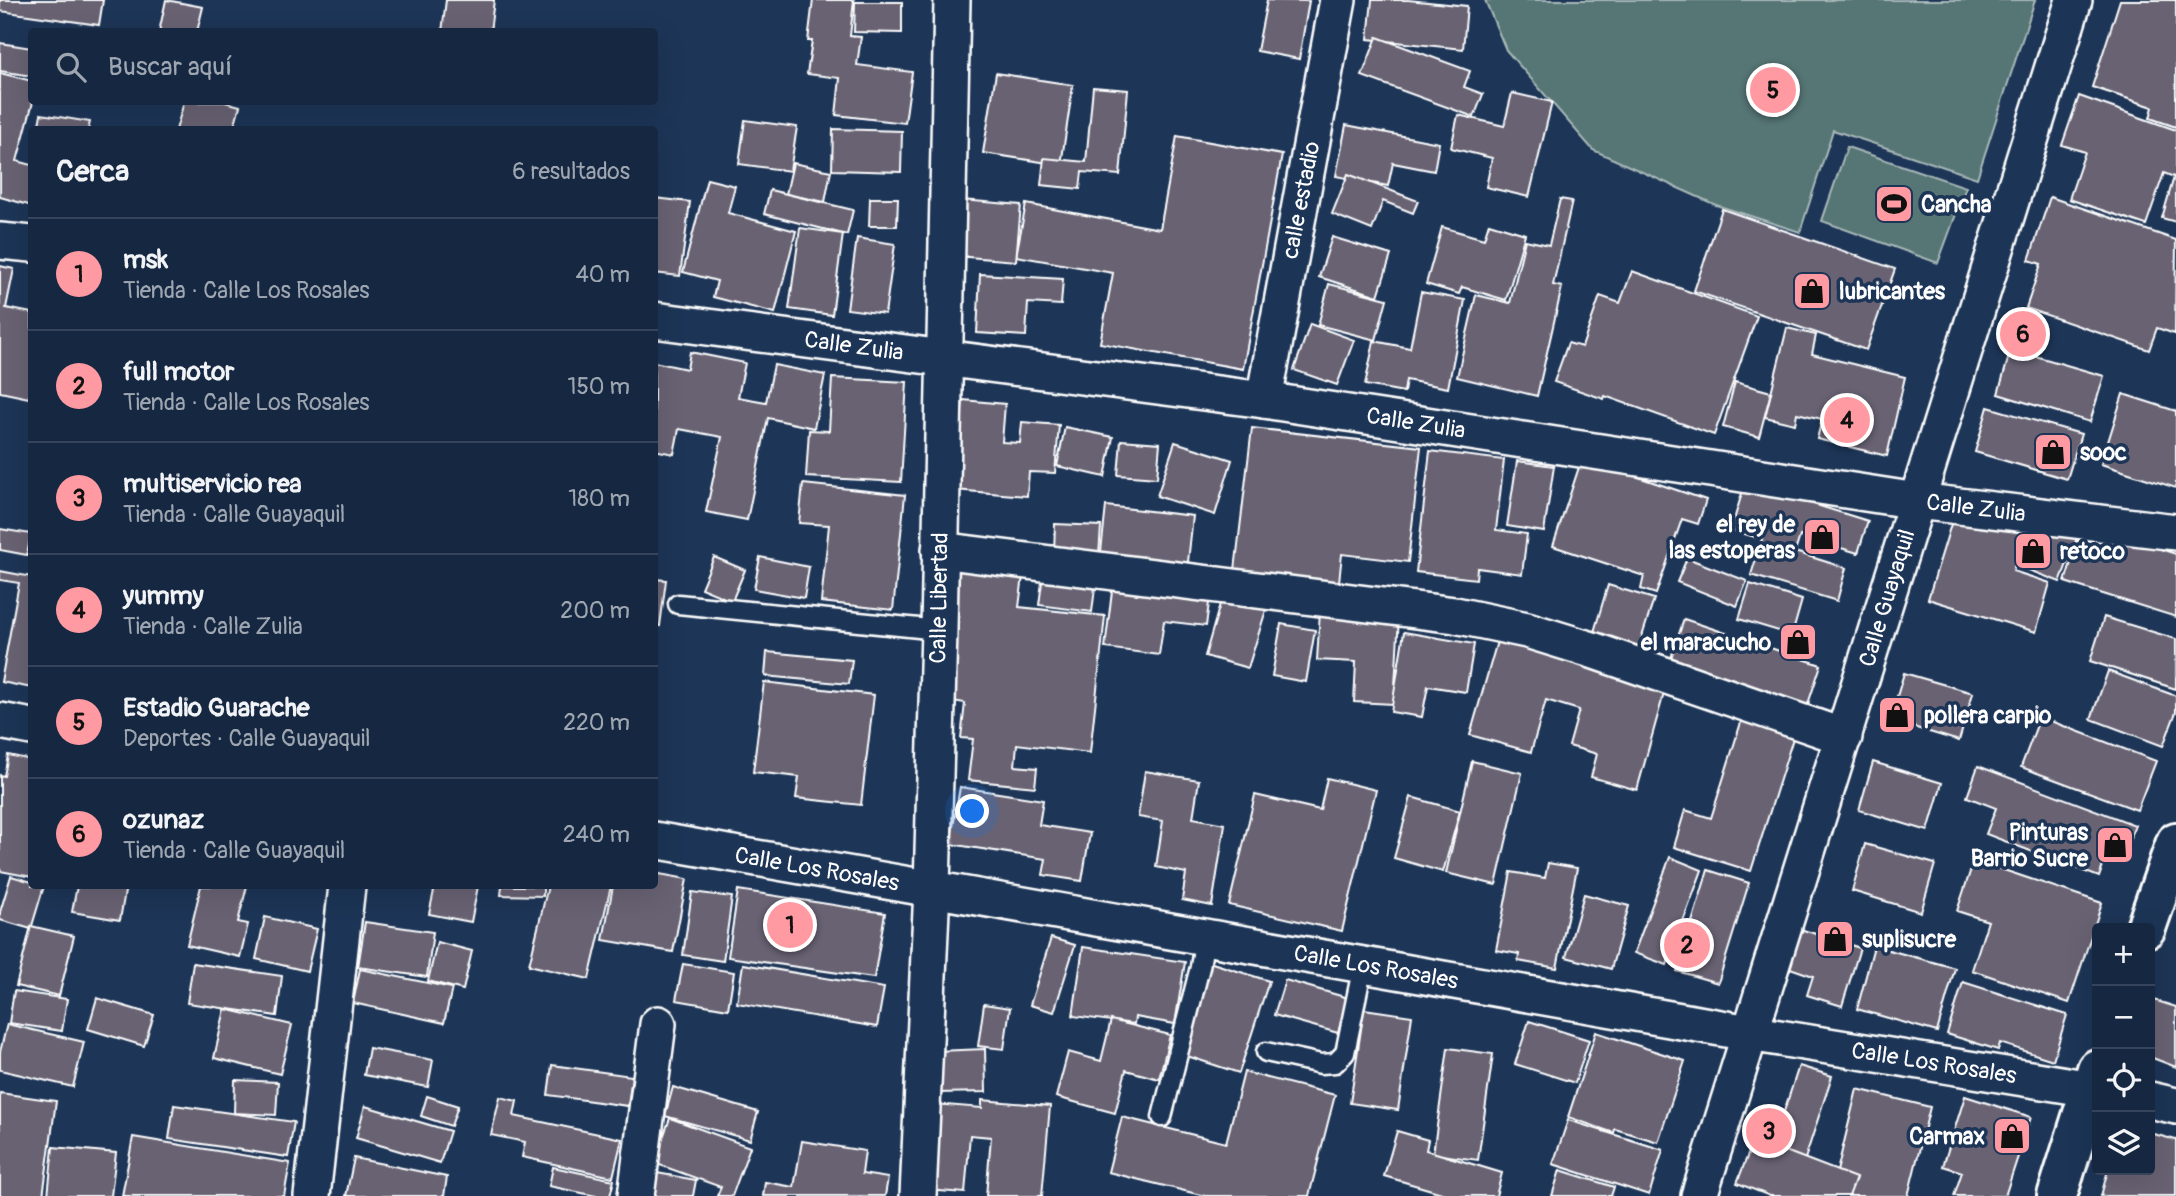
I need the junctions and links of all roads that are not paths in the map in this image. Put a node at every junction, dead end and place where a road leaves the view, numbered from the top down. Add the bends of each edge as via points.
1 (951, 0) edge
2 (1338, 0) edge
3 (2074, 0) edge
4 (0, 241) edge
5 (28, 244) edge
6 (658, 321) edge
7 (944, 359) junction
8 (1264, 400) junction
9 (1917, 501) junction
10 (2176, 532) edge
11 (940, 550) junction
12 (678, 604) dead end
13 (939, 630) junction
14 (0, 721) edge
15 (28, 726) edge
16 (1844, 737) junction
17 (658, 841) edge
18 (2176, 842) edge
19 (932, 888) junction
20 (347, 889) edge
21 (2148, 923) edge
22 (1205, 937) junction
23 (1363, 965) junction
24 (658, 1024) dead end
25 (1749, 1033) junction
26 (1266, 1052) dead end
27 (2092, 1082) edge
28 (2092, 1091) edge
29 (2155, 1101) edge
30 (2176, 1105) edge
31 (1162, 1117) dead end
32 (312, 1196) edge
33 (636, 1196) edge
34 (918, 1196) edge
35 (1699, 1196) edge
36 (2057, 1196) edge

1 - 7 street, Calle Libertad
2 - 8 street, calle estadio
3 - 9 street, Calle Guayaquil
4 - 5 street
6 - 7 street, Calle Zulia
7 - 8 street, Calle Zulia
7 - 11 street, Calle Libertad
8 - 9 street, Calle Zulia
9 - 10 street, Calle Zulia
9 - 16 street, Calle Guayaquil
11 - 13 street, Calle Libertad
11 - 16 street via 1491,622 1591,650
12 - 13 lane
13 - 19 street, Calle Libertad
14 - 15 street
16 - 25 street, Calle Guayaquil
17 - 19 street, Calle Los Rosales
18 - 21 street
19 - 22 street, Calle Los Rosales
19 - 34 street, Calle Libertad
20 - 32 street
22 - 23 street, Calle Los Rosales
22 - 31 lane
23 - 25 street, Calle Los Rosales
23 - 26 lane via 1345,1053 1335,1063
24 - 33 street
25 - 27 street, Calle Los Rosales
25 - 35 street, Calle Guayaquil
28 - 36 street
29 - 30 street

